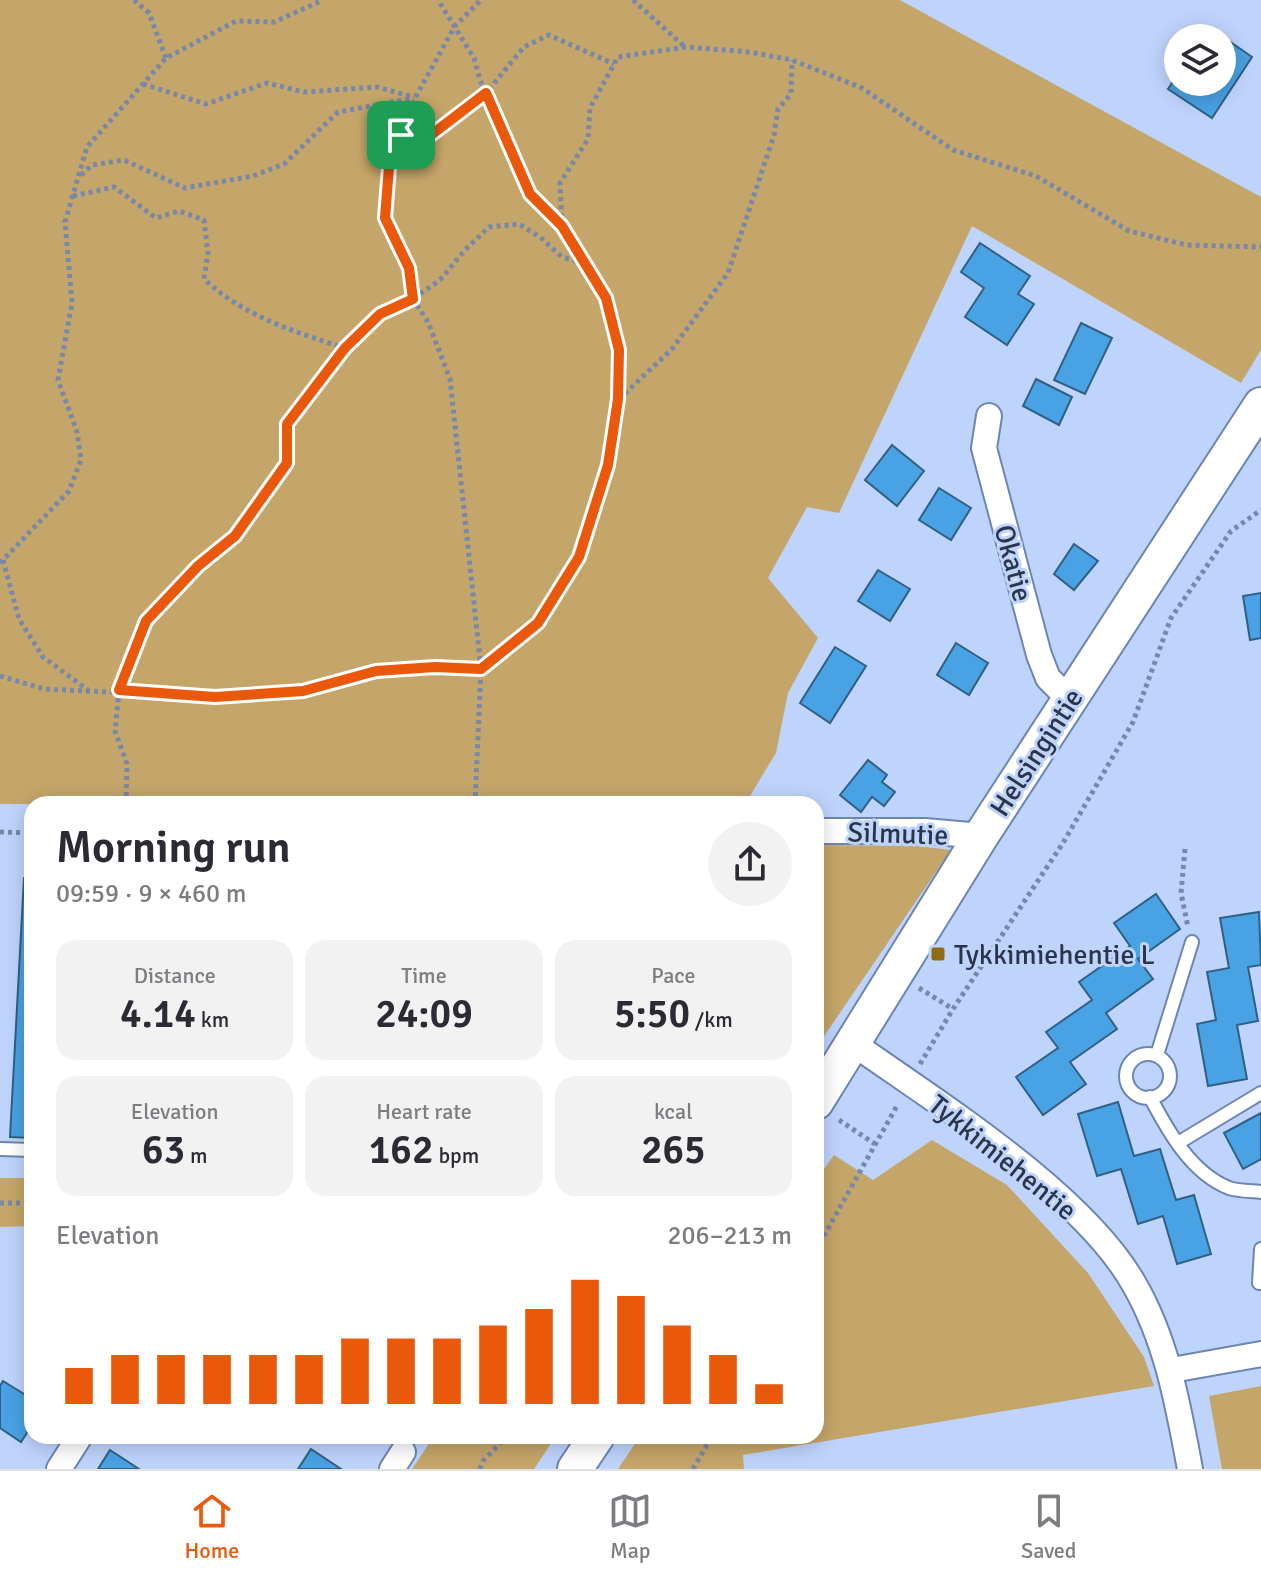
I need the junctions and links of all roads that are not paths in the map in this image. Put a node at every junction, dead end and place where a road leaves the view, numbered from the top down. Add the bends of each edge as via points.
1 (1261, 405) edge
2 (989, 416) dead end
3 (1071, 701) junction
4 (824, 831) edge
5 (981, 836) junction
6 (1192, 942) road end
7 (854, 1044) junction
8 (1157, 1055) junction
9 (1261, 1093) edge
10 (1150, 1097) junction
11 (824, 1103) edge
12 (1178, 1143) junction
13 (0, 1149) edge
14 (24, 1150) edge
15 (1261, 1192) edge
16 (1261, 1249) edge
17 (1259, 1283) dead end
18 (1261, 1354) edge
19 (1172, 1370) junction
20 (75, 1444) edge
21 (592, 1444) edge
22 (59, 1469) edge
23 (575, 1469) edge
24 (1190, 1469) edge

1 - 3 main road, Helsingintie
2 - 3 street, Okatie via 984,448 1039,655 1048,678
3 - 5 main road, Helsingintie
4 - 5 street, Silmutie
5 - 7 main road, Helsingintie
6 - 8 lane
7 - 11 main road, Helsingintie
7 - 19 street, Tykkimiehentie via 1037,1178 1092,1229 1134,1283
8 - 10 lane via 1167,1064 1170,1078 1164,1091
8 - 10 lane via 1141,1054 1126,1075 1135,1093
9 - 12 lane
10 - 12 lane
12 - 15 lane via 1205,1174 1231,1189
13 - 14 lane
16 - 17 lane
18 - 19 street
19 - 24 street, Tykkimiehentie
20 - 22 street
21 - 23 main road

